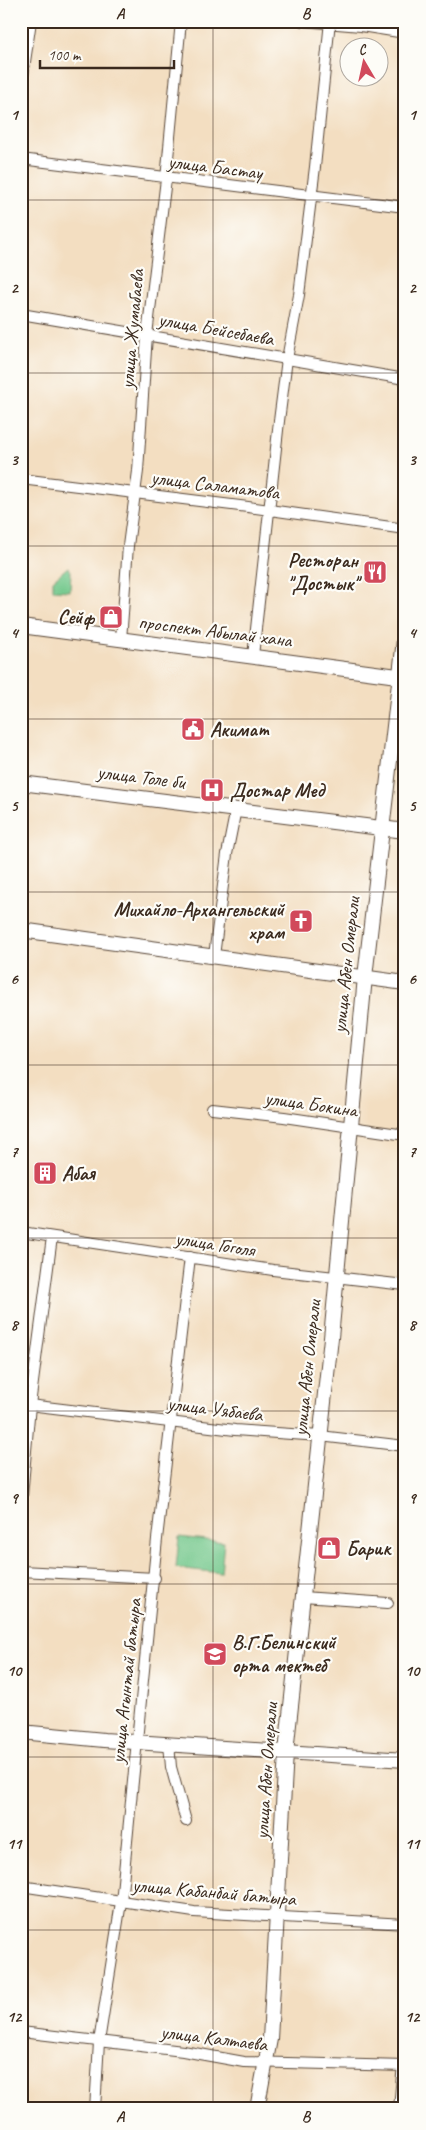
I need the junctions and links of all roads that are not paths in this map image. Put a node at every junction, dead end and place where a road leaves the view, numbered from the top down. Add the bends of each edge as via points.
1 (31, 21) edge
2 (181, 21) edge
3 (302, 21) edge
4 (330, 22) edge
5 (405, 33) edge
6 (21, 89) edge
7 (21, 159) edge
8 (166, 179) junction
9 (310, 196) junction
10 (405, 207) edge
11 (21, 314) edge
12 (148, 335) junction
13 (287, 359) junction
14 (405, 379) edge
15 (21, 479) edge
16 (136, 493) junction
17 (270, 510) junction
18 (405, 529) edge
19 (21, 626) edge
20 (405, 632) edge
21 (121, 640) junction
22 (253, 656) junction
23 (402, 676) edge
24 (21, 783) edge
25 (236, 810) junction
26 (381, 828) junction
27 (405, 831) edge
28 (21, 930) edge
29 (214, 956) junction
30 (365, 977) junction
31 (405, 983) edge
32 (212, 1109) dead end
33 (350, 1126) junction
34 (405, 1134) edge
35 (21, 1232) edge
36 (52, 1237) junction
37 (190, 1257) junction
38 (336, 1277) junction
39 (405, 1285) edge
40 (26, 1405) edge
41 (172, 1422) junction
42 (320, 1436) junction
43 (405, 1446) edge
44 (21, 1508) edge
45 (21, 1572) edge
46 (155, 1578) junction
47 (303, 1597) junction
48 (388, 1603) dead end
49 (21, 1732) edge
50 (137, 1741) junction
51 (169, 1744) junction
52 (286, 1752) junction
53 (405, 1760) edge
54 (186, 1821) dead end
55 (21, 1886) edge
56 (121, 1902) junction
57 (276, 1915) junction
58 (405, 1924) edge
59 (21, 2032) edge
60 (99, 2042) junction
61 (267, 2062) junction
62 (405, 2065) edge
63 (95, 2109) edge
64 (257, 2109) edge
65 (401, 2109) edge

1 - 6 street
2 - 8 street, улица Жумабаева
3 - 4 street
4 - 5 street
4 - 9 street
7 - 8 street, улица Бастау
8 - 9 street, улица Бастау
8 - 12 street, улица Жумабаева
9 - 10 street, улица Бастау
9 - 13 street via 299,295
11 - 12 street, улица Бейсебаева
12 - 13 street, улица Бейсебаева
12 - 16 street, улица Жумабаева
13 - 14 street, улица Бейсебаева
13 - 17 street
15 - 16 street, улица Саламатова
16 - 17 street, улица Саламатова
16 - 21 street, улица Жумабаева via 128,546
17 - 18 street, улица Саламатова
17 - 22 street
19 - 21 main road, проспект Абылай хана
20 - 23 main road, улица Абен Омерали
21 - 22 main road, проспект Абылай хана
22 - 23 main road, проспект Абылай хана
23 - 26 main road, улица Абен Омерали
24 - 25 main road, улица Толе би
25 - 26 main road, улица Толе би
25 - 29 street
26 - 27 main road, улица Толе би
26 - 30 main road, улица Абен Омерали
28 - 29 main road
29 - 30 main road
30 - 31 main road
30 - 33 main road, улица Абен Омерали
32 - 33 street, улица Бокина
33 - 34 street, улица Бокина
33 - 38 main road, улица Абен Омерали
35 - 36 street, улица Гоголя
36 - 37 street, улица Гоголя
36 - 40 street
37 - 38 street, улица Гоголя
37 - 41 street, улица Агынтай батыра
38 - 39 street, улица Гоголя
38 - 42 main road, улица Абен Омерали
40 - 41 street, улица Уябаева
40 - 44 street
41 - 42 street, улица Уябаева
41 - 46 street, улица Агынтай батыра
42 - 43 street, улица Уябаева
42 - 47 main road, улица Абен Омерали
45 - 46 street
46 - 50 street, улица Агынтай батыра
47 - 48 street
47 - 52 main road, улица Абен Омерали
49 - 50 main road
50 - 51 main road
50 - 56 street, улица Агынтай батыра
51 - 52 main road
51 - 54 street via 171,1767
52 - 53 main road
52 - 57 main road, улица Абен Омерали
55 - 56 street, улица Кабанбай батыра
56 - 57 street, улица Кабанбай батыра via 194,1912
56 - 60 street, улица Агынтай батыра
57 - 58 street, улица Кабанбай батыра
57 - 61 main road, улица Абен Омерали
59 - 60 street, улица Калтаева
60 - 61 street, улица Калтаева via 244,2062
60 - 63 street, улица Агынтай батыра
61 - 62 street, улица Калтаева
61 - 64 main road, улица Абен Омерали
62 - 65 main road

